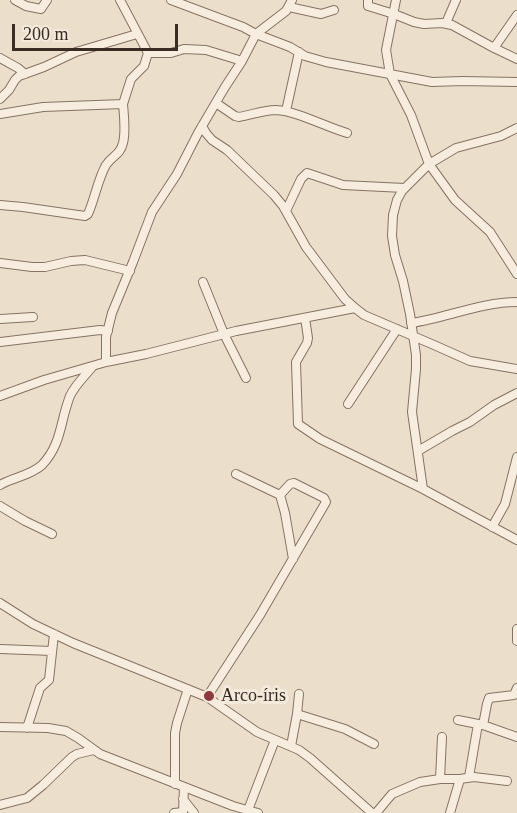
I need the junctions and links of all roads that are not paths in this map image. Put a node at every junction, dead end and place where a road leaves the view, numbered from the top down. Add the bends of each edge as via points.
1 (15, 0) edge
2 (47, 0) edge
3 (120, 0) edge
4 (171, 0) edge
5 (368, 0) edge
6 (396, 0) edge
7 (456, 0) edge
8 (290, 4) edge
9 (334, 10) dead end
10 (394, 14) junction
11 (517, 15) edge
12 (446, 23) junction
13 (137, 34) junction
14 (256, 34) junction
15 (494, 48) junction
16 (148, 52) junction
17 (299, 52) junction
18 (0, 58) edge
19 (517, 58) edge
20 (242, 61) junction
21 (25, 74) junction
22 (390, 74) junction
23 (517, 82) edge
24 (0, 99) edge
25 (216, 103) junction
26 (123, 105) junction
27 (286, 111) junction
28 (0, 114) edge
29 (202, 126) junction
30 (517, 128) edge
31 (347, 133) dead end
32 (195, 140) junction
33 (212, 140) junction
34 (429, 164) junction
35 (404, 188) junction
36 (0, 206) edge
37 (286, 211) junction
38 (0, 263) edge
39 (130, 271) junction
40 (517, 274) edge
41 (203, 282) dead end
42 (517, 302) edge
43 (355, 308) junction
44 (33, 318) dead end
45 (305, 318) junction
46 (0, 319) edge
47 (411, 323) junction
48 (397, 329) junction
49 (108, 331) junction
50 (224, 334) junction
51 (413, 336) junction
52 (0, 342) edge
53 (106, 362) junction
54 (93, 366) junction
55 (517, 369) edge
56 (246, 378) dead end
57 (517, 393) edge
58 (0, 396) edge
59 (348, 404) dead end
60 (418, 451) junction
61 (517, 457) edge
62 (236, 474) dead end
63 (0, 485) edge
64 (423, 489) junction
65 (280, 495) junction
66 (0, 506) edge
67 (492, 527) junction
68 (52, 534) dead end
69 (517, 540) edge
70 (293, 559) junction
71 (0, 603) edge
72 (517, 629) edge
73 (54, 634) junction
74 (517, 641) edge
75 (0, 650) edge
76 (52, 651) junction
77 (517, 688) edge
78 (188, 689) junction
79 (299, 694) dead end
80 (207, 697) junction
81 (297, 714) junction
82 (458, 720) dead end
83 (480, 725) junction
84 (0, 727) edge
85 (27, 728) junction
86 (442, 737) dead end
87 (517, 737) edge
88 (275, 740) junction
89 (374, 744) dead end
90 (291, 746) junction
91 (94, 750) junction
92 (464, 778) junction
93 (440, 779) junction
94 (507, 781) dead end
95 (175, 784) junction
96 (184, 787) junction
97 (183, 799) junction
98 (0, 806) edge
99 (248, 810) junction
100 (180, 813) edge
101 (194, 813) edge
102 (258, 813) edge
103 (374, 813) edge
104 (450, 813) edge

1 - 2 street via 36,9 41,9
3 - 13 street
4 - 14 street
5 - 10 street via 368,6
6 - 10 street
7 - 12 street
8 - 9 street via 321,14
8 - 14 street
10 - 12 street via 424,24
10 - 22 street via 386,50
11 - 15 street
12 - 15 street
13 - 16 street
13 - 21 street via 76,52
14 - 17 street
14 - 20 street
15 - 19 street
16 - 20 street via 206,50
16 - 26 street via 144,66 131,79
17 - 22 street via 316,60
17 - 27 street
18 - 21 street
20 - 25 street
21 - 24 street
22 - 23 street via 432,82
22 - 34 street
25 - 27 street via 239,117
25 - 29 street
26 - 28 street via 43,107
26 - 36 street via 123,143 105,167 88,214
27 - 31 street
29 - 32 street
29 - 33 street
30 - 34 street via 456,148
32 - 33 street
32 - 39 street via 152,212
33 - 37 street via 260,180
34 - 35 street
34 - 40 street via 455,200 490,232
35 - 37 street via 343,184 307,173
35 - 47 street via 393,215 392,236
37 - 43 street via 306,248
38 - 39 street via 45,267 86,260
39 - 49 street
41 - 50 street
42 - 47 street
43 - 45 street
43 - 48 street
44 - 46 street
45 - 50 street
45 - 64 street via 307,343 296,362 298,424 320,439
47 - 51 street
48 - 51 street
48 - 59 street
49 - 52 street
49 - 53 street
50 - 53 street
50 - 56 street
51 - 55 street via 470,361
51 - 60 street via 416,369 412,412
53 - 54 street
54 - 58 street
54 - 63 street via 70,398 52,452 34,471
57 - 60 street
60 - 64 street
61 - 67 street via 505,504
62 - 65 street
64 - 67 street
65 - 70 street
65 - 70 street via 294,483 326,502
66 - 68 street
67 - 69 street
70 - 80 street
71 - 73 street
72 - 74 street
73 - 76 street
73 - 78 street
75 - 76 street
76 - 85 street via 49,680 40,688
77 - 83 street via 514,695 489,698
78 - 80 street
78 - 95 street via 175,733
79 - 81 street
80 - 88 street via 253,730
81 - 89 street via 345,729
81 - 90 street
82 - 83 street
83 - 87 street
83 - 92 street
84 - 85 street
85 - 91 street via 66,731
86 - 93 street
88 - 90 street
88 - 99 street
90 - 103 street
91 - 95 street
91 - 98 street via 72,757 27,798
92 - 93 street
92 - 94 street
92 - 104 street
93 - 103 street via 397,791
95 - 96 street
96 - 97 street
96 - 99 street
97 - 100 street
97 - 101 street
99 - 102 street

